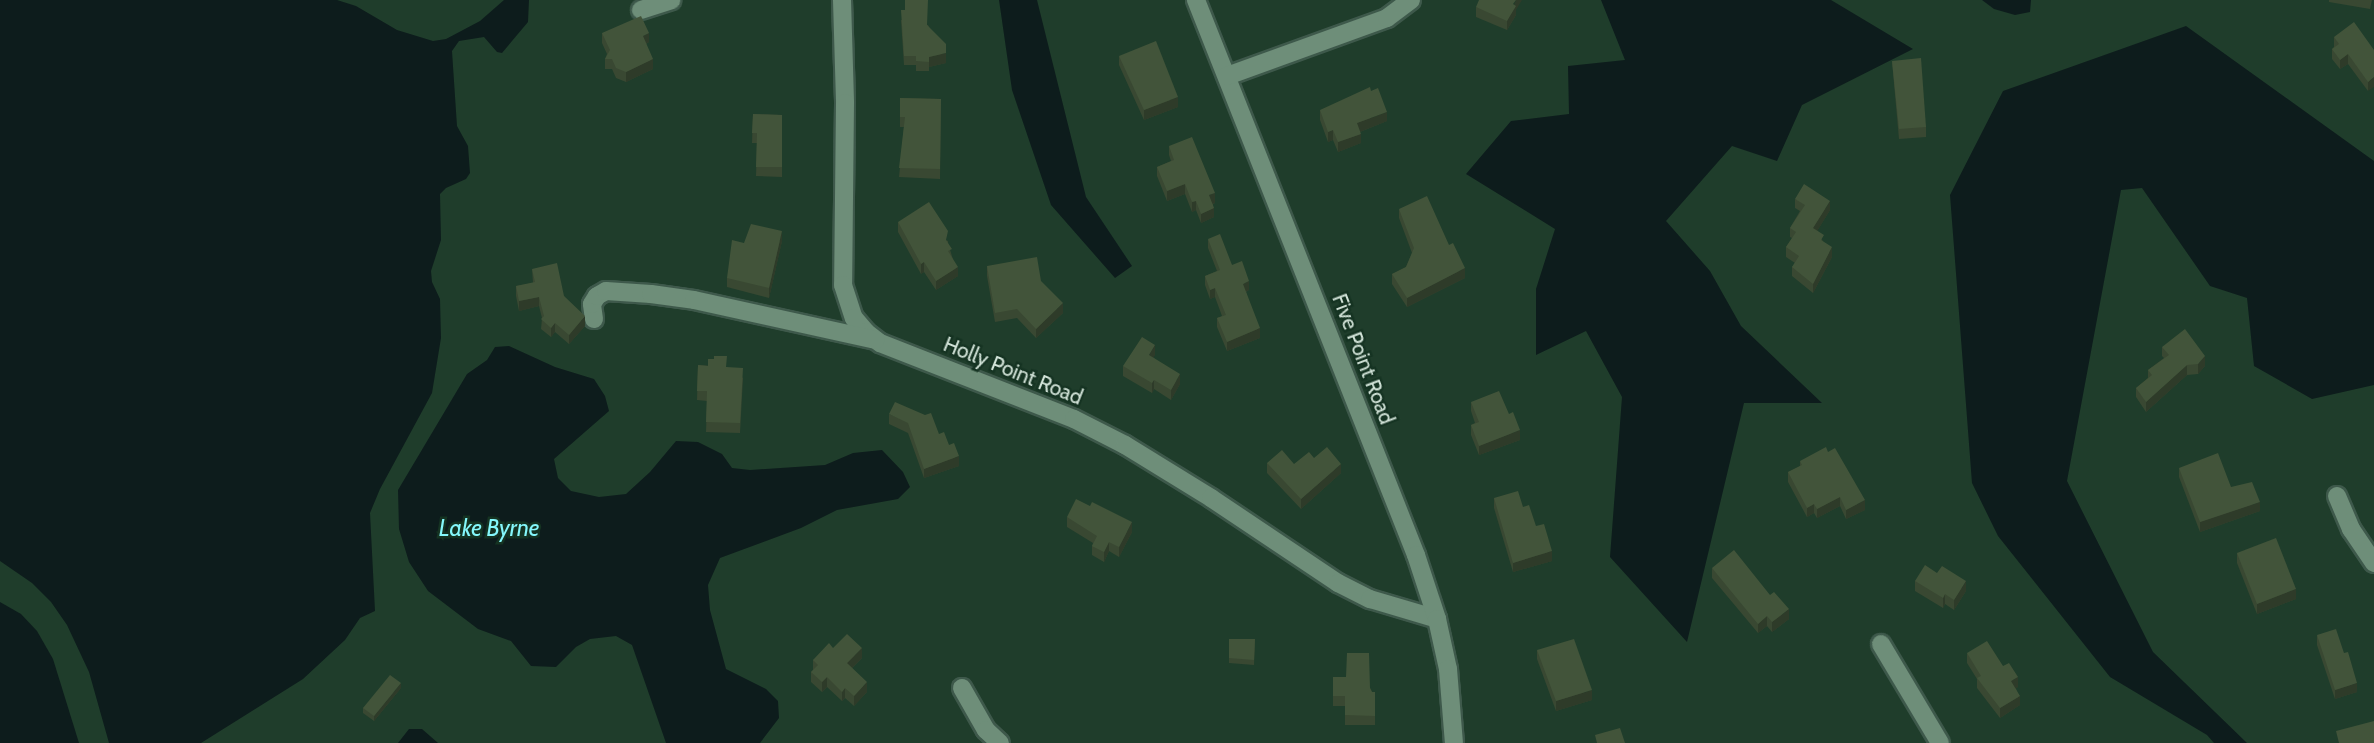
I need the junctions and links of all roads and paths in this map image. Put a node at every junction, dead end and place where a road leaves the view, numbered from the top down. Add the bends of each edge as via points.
1 (671, 0) edge
2 (842, 0) edge
3 (1196, 0) edge
4 (1411, 0) edge
5 (641, 10) dead end
6 (1227, 76) junction
7 (594, 319) dead end
8 (876, 340) junction
9 (2337, 496) dead end
10 (2374, 563) edge
11 (1437, 619) junction
12 (1881, 644) dead end
13 (962, 688) dead end
14 (1000, 743) edge
15 (1454, 743) edge
16 (1940, 743) edge

1 - 5 street
2 - 8 street, Holly Point Road via 842,285 855,318
3 - 6 street, Five Point Road
4 - 6 street via 1387,18
6 - 11 street, Five Point Road
7 - 8 street via 592,304 606,291 651,294
8 - 11 street, Holly Point Road via 1074,419 1211,498 1338,583 1381,603
9 - 10 street via 2351,529
11 - 15 street, Five Point Road via 1448,669
12 - 16 street
13 - 14 street via 981,723

